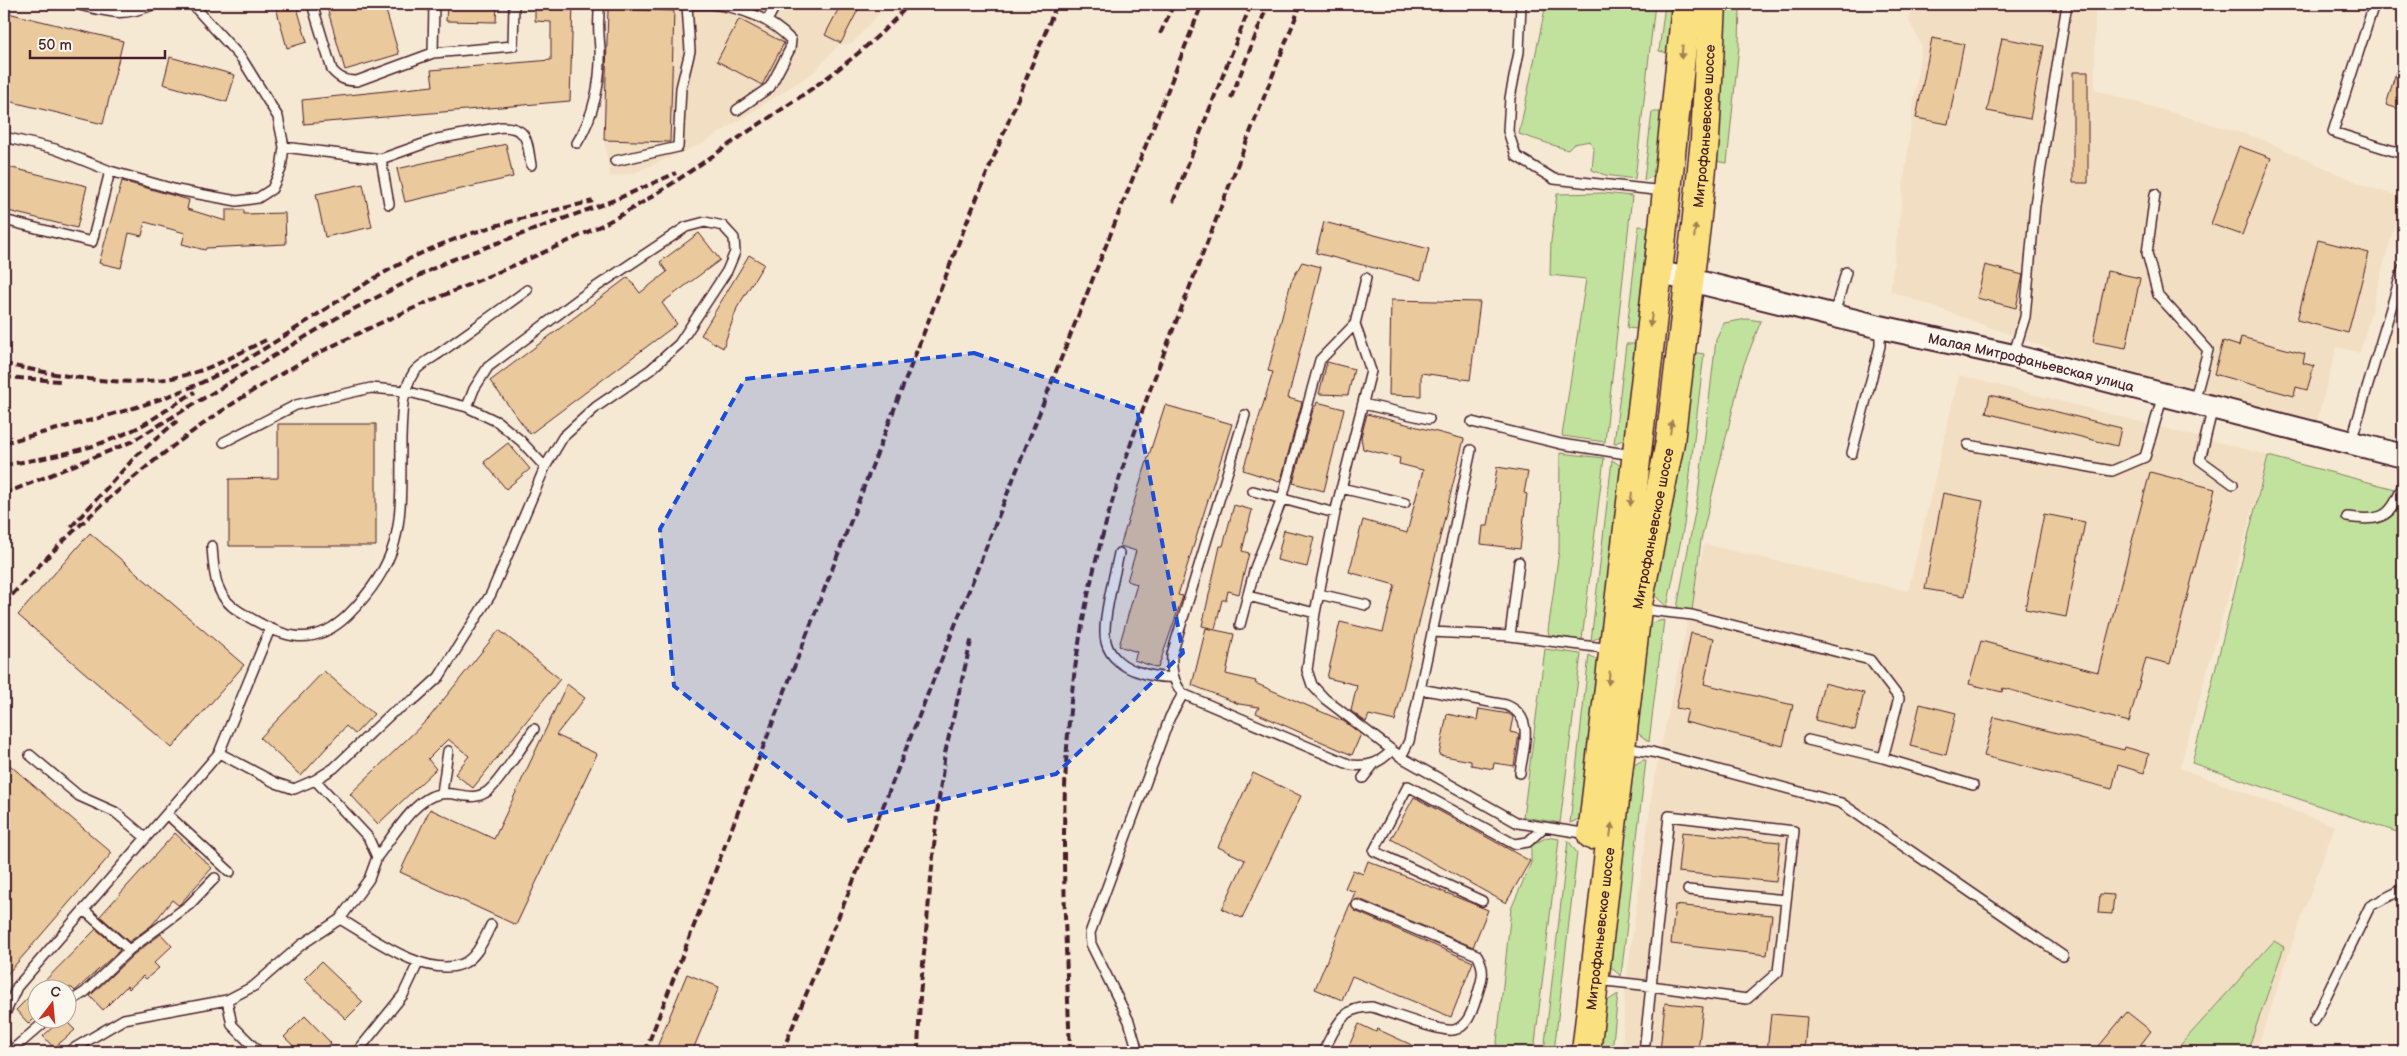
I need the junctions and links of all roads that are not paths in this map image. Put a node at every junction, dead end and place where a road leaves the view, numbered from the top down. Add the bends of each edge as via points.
1 (75, 4) edge
2 (155, 4) edge
3 (192, 4) edge
4 (312, 4) edge
5 (434, 4) edge
6 (514, 4) edge
7 (600, 4) edge
8 (684, 4) edge
9 (707, 4) edge
10 (711, 4) edge
11 (776, 4) edge
12 (1520, 4) edge
13 (1686, 4) edge
14 (1712, 4) edge
15 (2067, 4) edge
16 (2374, 4) edge
17 (767, 21) junction
18 (433, 53) junction
19 (737, 110) dead end
20 (4, 137) edge
21 (577, 143) dead end
22 (284, 147) junction
23 (2403, 154) edge
24 (381, 159) junction
25 (615, 161) dead end
26 (531, 165) dead end
27 (110, 171) junction
28 (1668, 192) junction
29 (2155, 194) dead end
30 (389, 204) dead end
31 (4, 220) edge
32 (2403, 268) edge
33 (1658, 272) junction
34 (1846, 272) dead end
35 (1366, 278) dead end
36 (1689, 280) junction
37 (527, 290) dead end
38 (1834, 316) junction
39 (1355, 324) junction
40 (1880, 327) junction
41 (2013, 356) junction
42 (405, 391) junction
43 (2163, 394) junction
44 (1363, 404) junction
45 (2203, 405) junction
46 (467, 407) junction
47 (1245, 415) dead end
48 (1429, 419) dead end
49 (1472, 422) dead end
50 (224, 442) dead end
51 (2351, 442) junction
52 (1968, 445) dead end
53 (1471, 450) dead end
54 (1852, 453) dead end
55 (1636, 456) junction
56 (2403, 456) edge
57 (545, 467) junction
58 (2233, 484) dead end
59 (2403, 484) edge
60 (1341, 488) junction
61 (1253, 491) dead end
62 (1282, 499) junction
63 (1405, 503) dead end
64 (1335, 513) junction
65 (2347, 518) dead end
66 (212, 546) dead end
67 (1119, 553) dead end
68 (1519, 562) dead end
69 (1319, 594) junction
70 (1248, 596) junction
71 (1366, 605) dead end
72 (1637, 609) junction
73 (1315, 613) junction
74 (1240, 625) dead end
75 (270, 629) junction
76 (1432, 632) junction
77 (1510, 636) junction
78 (1612, 649) junction
79 (1173, 677) junction
80 (1420, 689) junction
81 (1183, 694) junction
82 (534, 729) dead end
83 (1808, 740) dead end
84 (1621, 747) junction
85 (1392, 750) junction
86 (448, 751) dead end
87 (219, 753) junction
88 (30, 756) dead end
89 (1401, 757) junction
90 (1884, 758) junction
91 (1374, 764) junction
92 (1520, 773) dead end
93 (1363, 778) dead end
94 (315, 780) junction
95 (1973, 785) dead end
96 (442, 793) junction
97 (167, 814) junction
98 (1543, 828) junction
99 (1592, 835) junction
100 (146, 838) junction
101 (377, 857) junction
102 (230, 872) dead end
103 (215, 878) dead end
104 (2403, 889) edge
105 (1688, 890) dead end
106 (1786, 900) junction
107 (1482, 901) dead end
108 (1357, 905) dead end
109 (84, 910) junction
110 (340, 919) junction
111 (491, 925) dead end
112 (128, 950) junction
113 (2063, 956) dead end
114 (418, 963) junction
115 (1594, 979) junction
116 (1651, 986) junction
117 (78, 997) edge
118 (227, 1000) junction
119 (4, 1016) edge
120 (2314, 1021) dead end
121 (38, 1028) edge
122 (4, 1042) edge
123 (10, 1052) edge
124 (68, 1052) edge
125 (259, 1052) edge
126 (357, 1052) edge
127 (1138, 1052) edge
128 (1323, 1052) edge
129 (1566, 1052) edge
130 (1586, 1052) edge
131 (1644, 1052) edge

1 - 2 lane via 124,14
3 - 22 lane via 242,60 262,89 278,117
4 - 18 lane via 332,70 347,81 357,81
5 - 18 lane
6 - 18 lane via 514,46
7 - 21 lane via 596,25 600,73 587,128
8 - 9 lane
8 - 25 lane via 690,50 680,88 678,147
10 - 17 lane via 735,7
11 - 17 lane
12 - 28 lane via 1519,52 1510,98 1508,131 1516,156 1554,179
13 -> 28 main road, Митрофаньевское шоссе
36 -> 14 main road, Митрофаньевское шоссе via 1704,139
15 - 41 lane via 2035,205 2026,317
16 - 23 lane via 2333,132
17 - 19 lane via 791,40 790,49 770,87
20 - 27 lane via 55,149
22 - 24 lane
22 - 27 lane via 281,169 272,189 258,198 237,200 177,190
24 - 26 lane via 437,139 512,127 521,131 526,139
24 - 30 lane
27 - 31 lane via 92,242
28 - 33 main road, Митрофаньевское шоссе
29 - 45 lane via 2148,253 2158,295 2208,350
32 - 51 lane
33 - 36 street, Малая Митрофаньевская улица
33 -> 55 main road, Митрофаньевское шоссе
34 - 38 lane
35 - 39 lane
36 - 38 street, Малая Митрофаньевская улица
72 -> 36 main road, Митрофаньевское шоссе via 1670,442
37 - 42 lane via 415,370
38 - 40 street, Малая Митрофаньевская улица
39 - 44 lane via 1371,370
39 - 62 lane via 1320,360
40 - 41 street, Малая Митрофаньевская улица
40 - 54 lane via 1880,346
41 - 43 street, Малая Митрофаньевская улица
42 - 46 lane
42 - 50 lane via 371,388 296,405
42 - 75 lane via 400,520 396,544 384,571 335,627 304,638
43 - 45 street, Малая Митрофаньевская улица
43 - 52 lane via 2145,457 2112,471
44 - 48 lane
44 - 60 lane
45 - 51 street, Малая Митрофаньевская улица
45 - 58 lane via 2200,460
46 - 57 lane via 498,422
46 - 57 lane via 488,367 584,294 686,227 705,222 723,226 734,238 735,252 728,271 679,344 650,370 596,407 563,437
47 - 79 lane via 1172,654
49 - 55 lane via 1561,444
51 - 56 street, Малая Митрофаньевская улица
53 - 76 lane
55 -> 78 main road, Митрофаньевское шоссе
57 - 94 lane via 491,594 439,677 416,698 392,713 334,768
59 - 65 lane via 2396,505 2384,516 2364,520
60 - 63 lane
60 - 64 lane
61 - 62 lane
62 - 64 lane
62 - 70 lane via 1255,568
64 - 69 lane
66 - 75 lane via 214,581 230,606
67 - 79 lane via 1105,626 1106,642 1119,663 1130,669 1162,678
68 - 77 lane
69 - 71 lane
69 - 73 lane
70 - 73 lane
70 - 74 lane
72 - 84 main road, Митрофаньевское шоссе
72 - 90 lane via 1692,615 1870,660 1898,698
73 - 85 lane via 1307,670 1312,686
75 - 87 lane
76 - 77 lane
76 - 80 lane
77 - 78 lane
78 -> 99 main road, Митрофаньевское шоссе
79 - 81 lane
80 - 89 lane via 1409,741
80 - 92 lane via 1517,709 1526,728
81 - 91 lane via 1351,765
81 - 127 lane via 1170,717 1090,933 1091,944 1129,1021
82 - 96 lane via 490,790 477,798
83 - 90 lane
84 - 113 lane via 1652,752 1841,804
115 -> 84 main road, Митрофаньевское шоссе
85 - 89 lane
85 - 91 lane
86 - 96 lane
87 - 94 lane via 294,789
87 - 97 lane
88 - 100 lane via 79,796 115,812
89 - 98 lane via 1518,823
90 - 95 lane
91 - 93 lane
94 - 101 lane via 368,837
96 - 101 lane via 427,797 416,806
97 - 100 lane
97 - 102 lane
98 - 99 lane
98 - 107 lane via 1528,842 1514,844 1408,786 1374,851
99 - 129 main road, Митрофаньевское шоссе
100 - 109 lane
101 - 110 lane via 369,879
103 - 112 lane via 189,905
104 - 120 lane via 2370,906
105 - 106 lane
106 - 116 lane via 1778,972 1747,998
106 - 116 lane via 1794,831 1669,816
108 - 128 lane via 1478,955 1483,977 1471,1013 1464,1024 1454,1030 1441,1029 1372,1007 1361,1007 1341,1019
109 - 112 lane
109 - 119 lane via 17,987
110 - 114 lane
110 - 118 lane via 301,945 254,986
111 - 114 lane via 476,953 462,964 440,968
112 - 117 lane
114 - 126 lane via 403,995
115 - 116 lane
115 - 130 main road, Митрофаньевское шоссе
116 - 131 lane
118 - 124 lane via 124,1019
118 - 125 lane via 232,1025
121 - 123 lane
122 - 123 lane

